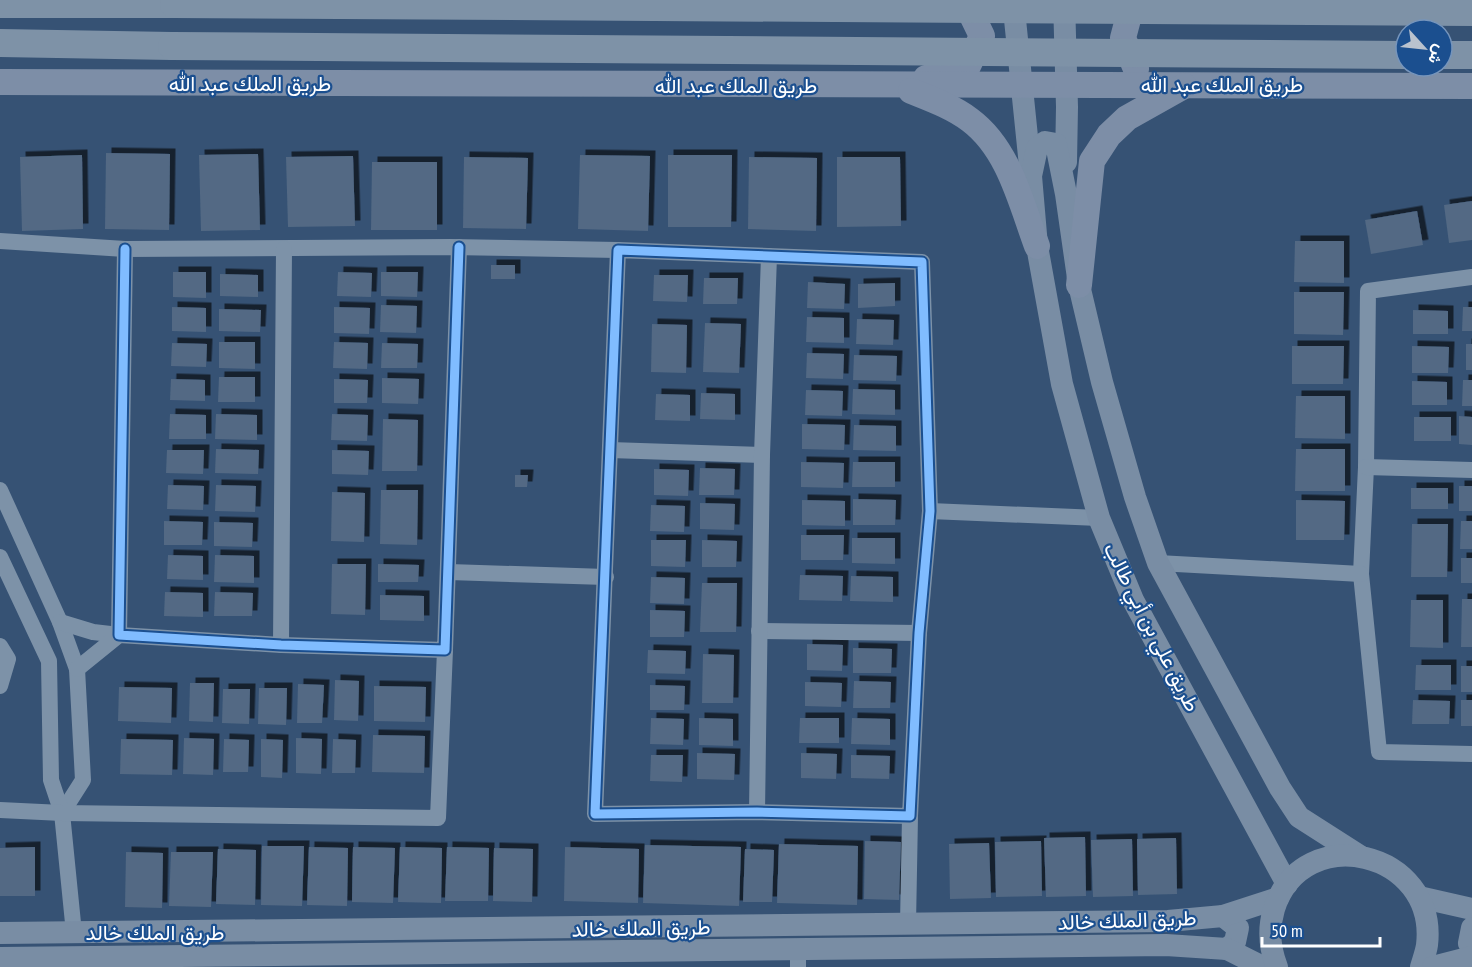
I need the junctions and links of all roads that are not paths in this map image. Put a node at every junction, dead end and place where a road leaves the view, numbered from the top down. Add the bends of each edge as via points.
1 (138, 0) edge
2 (954, 0) edge
3 (1013, 0) edge
4 (1064, 0) edge
5 (1143, 0) edge
6 (0, 4) edge
7 (174, 4) junction
8 (1472, 12) edge
9 (0, 43) edge
10 (172, 46) junction
11 (1394, 55) edge
12 (1454, 55) edge
13 (1472, 55) edge
14 (0, 57) edge
15 (0, 82) edge
16 (1188, 84) junction
17 (1066, 85) junction
18 (897, 86) junction
19 (1023, 86) junction
20 (1472, 86) edge
21 (1031, 176) junction
22 (1066, 194) junction
23 (0, 241) edge
24 (1037, 246) junction
25 (459, 247) junction
26 (125, 249) junction
27 (284, 249) junction
28 (618, 250) junction
29 (769, 256) junction
30 (1472, 277) edge
31 (1079, 285) junction
32 (610, 450) junction
33 (762, 455) junction
34 (1366, 467) junction
35 (1472, 470) edge
36 (0, 490) edge
37 (930, 511) junction
38 (1099, 518) junction
39 (0, 557) edge
40 (1158, 562) junction
41 (449, 572) junction
42 (1361, 574) junction
43 (606, 577) junction
44 (60, 622) junction
45 (759, 632) junction
46 (919, 633) junction
47 (119, 635) junction
48 (281, 645) junction
49 (0, 646) edge
50 (445, 650) junction
51 (77, 669) junction
52 (0, 686) edge
53 (1472, 754) edge
54 (0, 810) edge
55 (757, 812) junction
56 (62, 813) junction
57 (910, 816) junction
58 (1360, 855) junction
59 (1282, 891) junction
60 (1419, 897) junction
61 (1472, 909) edge
62 (1223, 916) junction
63 (908, 924) junction
64 (1472, 928) edge
65 (0, 933) edge
66 (74, 933) junction
67 (1472, 945) edge
68 (1227, 949) junction
69 (1472, 957) edge
70 (0, 958) edge
71 (798, 959) edge
72 (335, 961) edge
73 (175, 962) edge
74 (1263, 967) edge
75 (1277, 967) edge
76 (1420, 967) edge
77 (1432, 967) edge

1 - 7 highway
2 - 18 main road via 966,3 982,36 968,66
3 - 19 main road, طريق علي بن أبي طالب
4 - 17 main road, طريق علي بن أبي طالب
5 - 16 main road via 1132,4 1123,38 1134,68
6 - 7 highway
7 - 8 highway, bridge
9 - 10 highway, طريق الملك عبد الله
10 - 11 highway, طريق الملك عبد الله, bridge
10 - 14 main road
12 - 13 highway
15 - 18 main road, طريق الملك عبد الله
16 - 17 main road, طريق الملك عبد الله
16 - 20 main road, طريق الملك عبد الله
16 - 31 main road via 1127,118 1108,135 1092,161
17 - 19 main road, طريق الملك عبد الله
17 - 22 main road, طريق علي بن أبي طالب
18 - 19 main road, طريق الملك عبد الله
18 - 24 main road via 971,120 1000,152
19 - 21 main road, طريق علي بن أبي طالب
21 - 22 main road, طريق علي بن أبي طالب via 1037,148 1045,142 1056,144
21 - 24 main road, طريق علي بن أبي طالب
22 - 31 main road, طريق علي بن أبي طالب
23 - 26 street
24 - 38 main road, طريق علي بن أبي طالب via 1062,384
25 - 27 street
25 - 28 street
25 - 41 street
26 - 27 street
26 - 47 street
27 - 48 street
28 - 29 street
28 - 32 street
29 - 33 street
29 - 37 street via 922,262
30 - 34 street via 1368,291
31 - 40 main road, طريق علي بن أبي طالب via 1102,382
32 - 33 street
32 - 43 street
33 - 45 street
34 - 35 street
34 - 42 street
36 - 44 street
37 - 38 street
37 - 46 street
38 - 59 main road, طريق علي بن أبي طالب via 1133,600
39 - 56 street via 49,661 51,780
40 - 42 street
40 - 58 main road, طريق علي بن أبي طالب via 1299,817
41 - 43 street
41 - 50 street
42 - 53 street via 1379,752
43 - 55 street via 595,814
44 - 47 street
44 - 51 street
45 - 46 street
45 - 55 street
46 - 57 street
47 - 48 street
47 - 51 street
48 - 50 street
49 - 52 street via 8,659
50 - 56 street via 438,818
51 - 56 street via 83,780
54 - 56 street
55 - 57 street
56 - 66 street
57 - 63 street
58 - 59 main road via 1319,860 1302,870
58 - 60 main road, طريق علي بن أبي طالب via 1383,863 1404,877
59 - 62 main road, طريق الملك خالد
59 - 75 main road via 1270,924 1271,952
60 - 61 main road
60 - 76 main road via 1427,921 1427,946
62 - 63 main road, طريق الملك خالد via 1168,921
62 - 68 main road via 1238,928
63 - 66 main road, طريق الملك خالد
64 - 67 main road
65 - 66 main road, طريق الملك خالد
68 - 71 main road, طريق الملك خالد via 1166,945
68 - 74 main road, طريق الملك خالد
69 - 77 main road
70 - 73 main road, طريق الملك خالد
71 - 72 main road, طريق الملك خالد
72 - 73 main road, طريق الملك خالد

